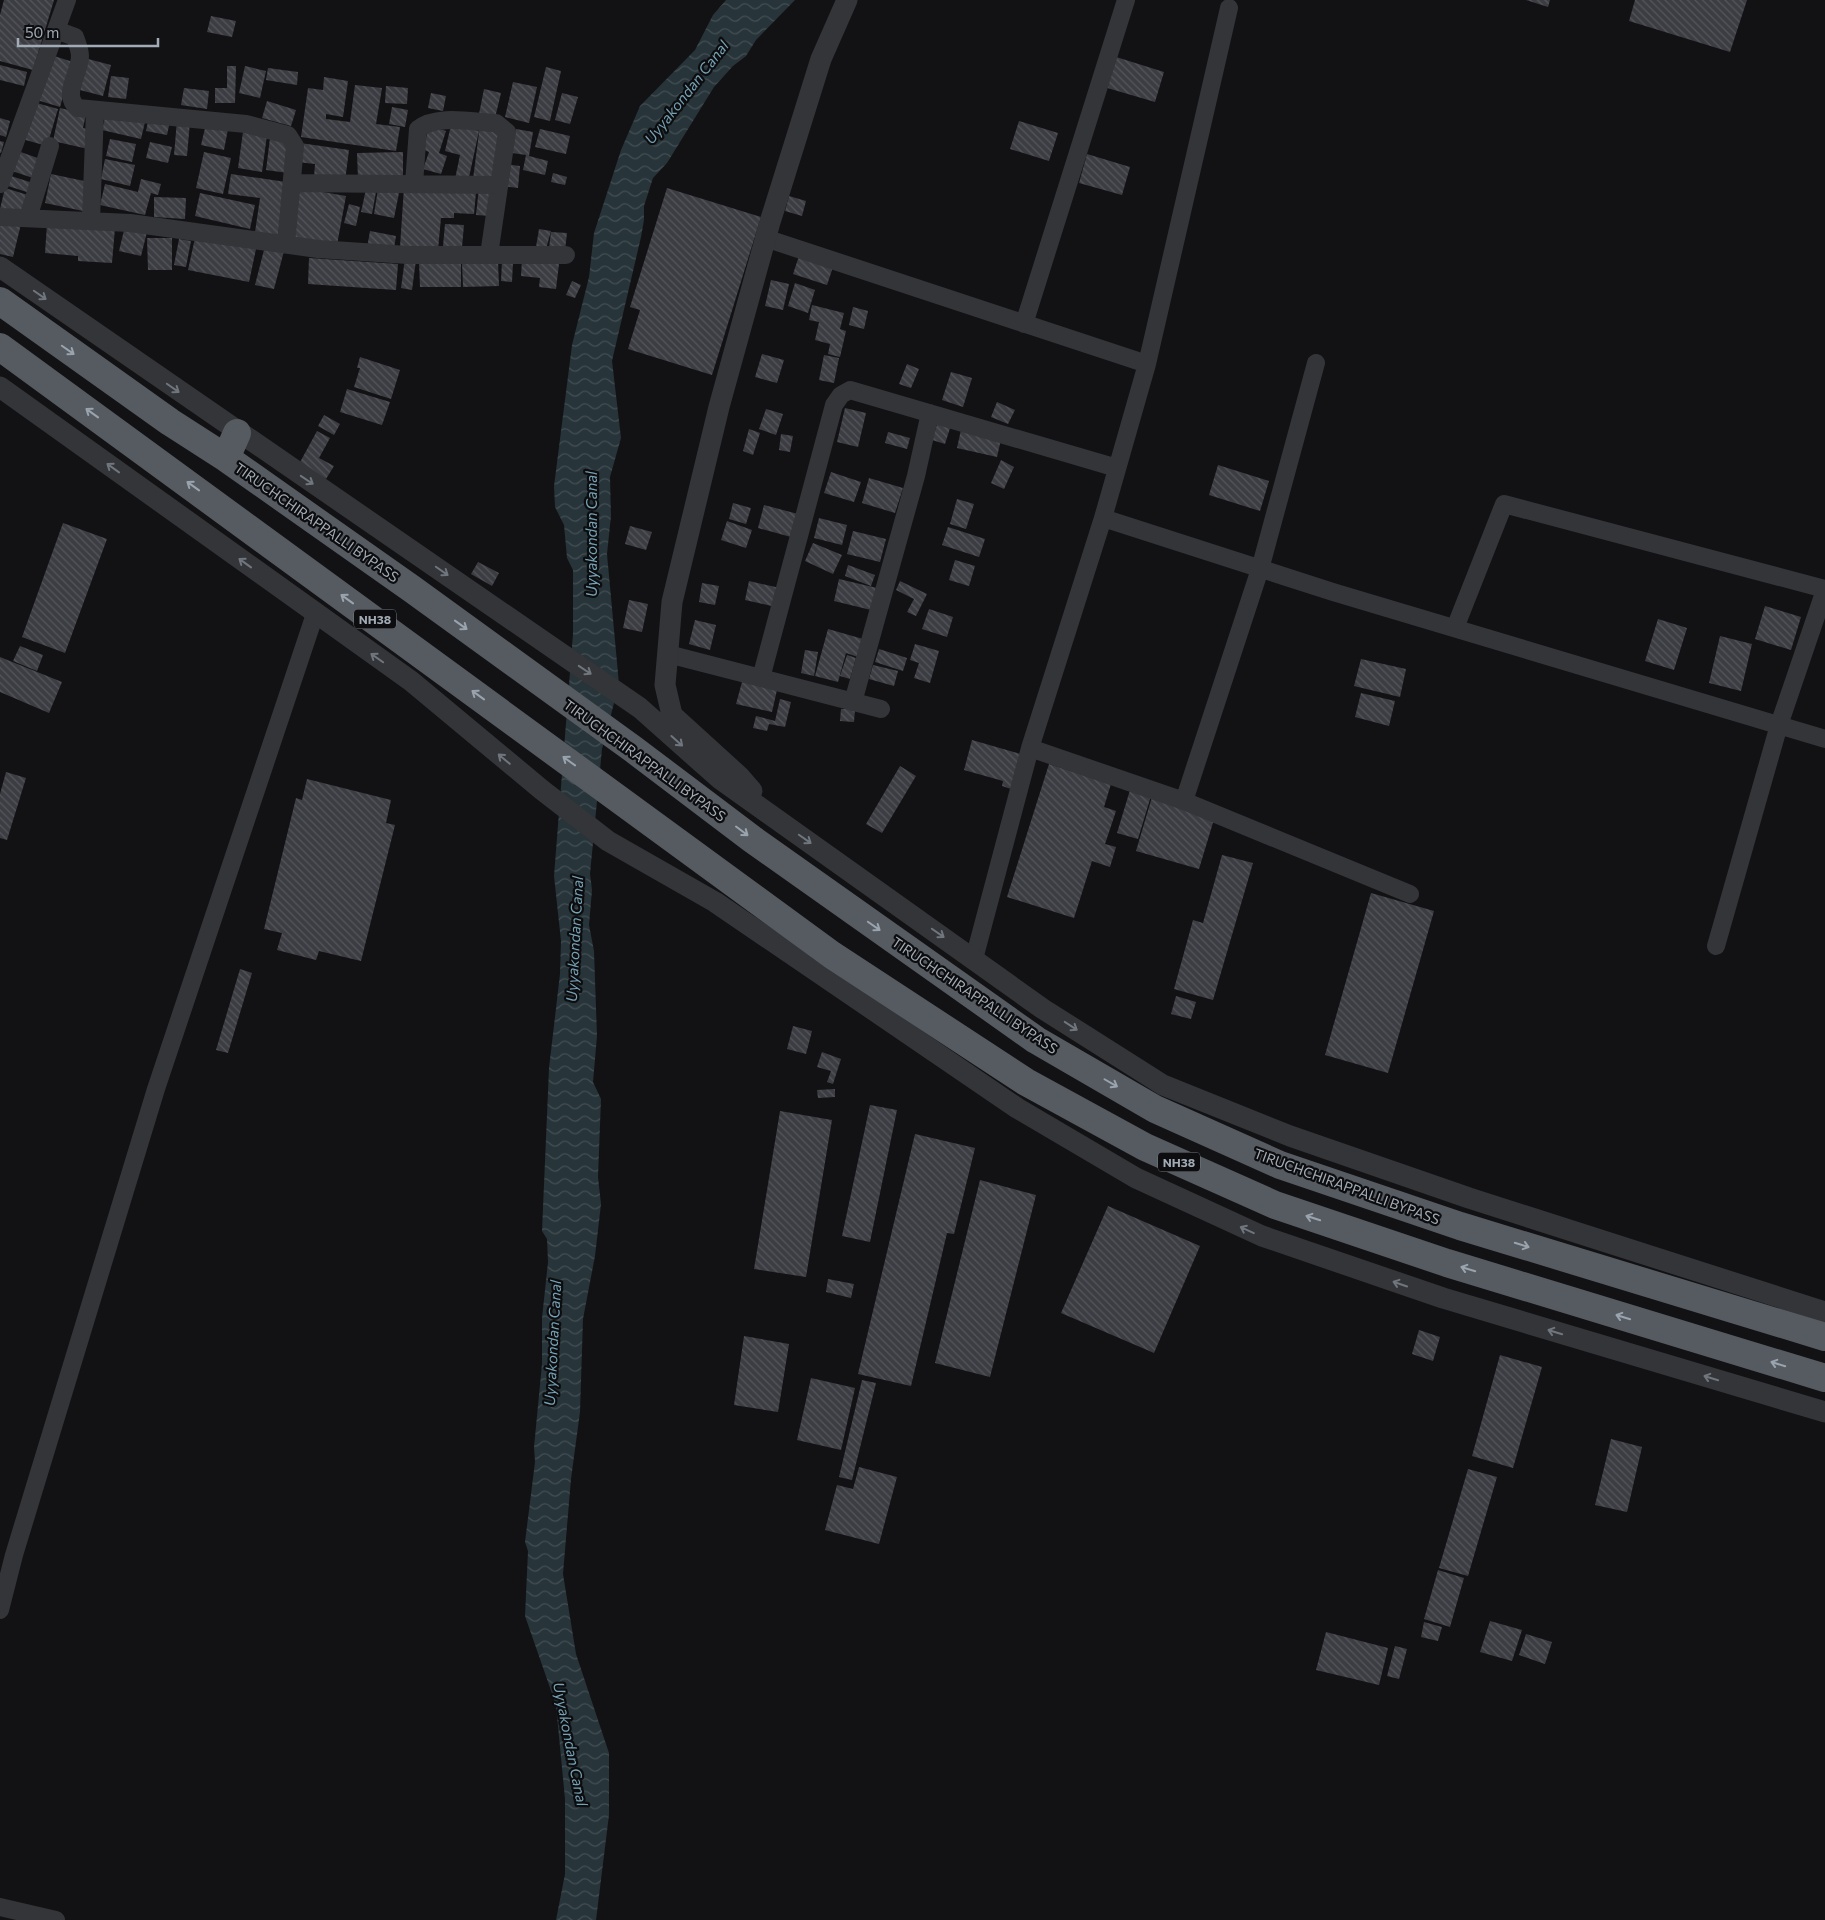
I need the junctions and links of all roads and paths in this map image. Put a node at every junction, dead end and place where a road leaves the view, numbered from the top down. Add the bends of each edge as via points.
1 (67, 0) edge
2 (847, 0) edge
3 (1126, 0) edge
4 (1229, 8) dead end
5 (56, 30) junction
6 (96, 110) junction
7 (50, 146) dead end
8 (0, 184) edge
9 (292, 184) junction
10 (414, 184) junction
11 (498, 185) junction
12 (0, 217) edge
13 (28, 218) junction
14 (91, 221) junction
15 (765, 238) junction
16 (286, 244) junction
17 (489, 255) junction
18 (566, 255) dead end
19 (0, 267) edge
20 (0, 301) edge
21 (1024, 324) junction
22 (0, 347) edge
23 (1316, 363) dead end
24 (1147, 364) junction
25 (0, 387) edge
26 (930, 413) junction
27 (237, 432) junction
28 (226, 458) junction
29 (1117, 468) junction
30 (1103, 518) junction
31 (1260, 569) junction
32 (1825, 590) edge
33 (315, 614) junction
34 (1455, 628) junction
35 (668, 654) junction
36 (761, 678) junction
37 (852, 702) junction
38 (881, 709) dead end
39 (1779, 725) junction
40 (1825, 739) edge
41 (1030, 748) junction
42 (1184, 802) junction
43 (774, 817) junction
44 (1410, 894) dead end
45 (1716, 946) dead end
46 (974, 959) junction
47 (1825, 1312) edge
48 (1825, 1336) edge
49 (1825, 1378) edge
50 (1825, 1412) edge
51 (0, 1610) edge
52 (0, 1907) edge
53 (56, 1920) edge

1 - 5 street
2 - 15 street via 821,59
3 - 21 street
4 - 24 street
5 - 6 street via 75,37 80,56 70,96 72,103 78,108
5 - 8 street
6 - 9 street via 246,124 288,135 295,146
6 - 14 street
7 - 13 street
9 - 10 street
9 - 16 street
10 - 11 street
10 - 11 street via 418,130 436,121 496,123 502,126 507,132
11 - 17 street
12 - 13 street
13 - 14 street
14 - 16 street via 130,223
15 - 21 street
15 - 35 street via 719,407 672,602
16 - 17 street via 408,255
17 - 18 street
19 -> 27 street
20 -> 28 highway, TIRUCHCHIRAPPALLI BYPASS
21 - 24 street
49 -> 22 highway, NH38 via 1447,1263 1284,1208 1146,1147 1026,1082 832,955
23 - 31 street
24 - 29 street
33 -> 25 street
26 - 29 street
26 - 36 street via 850,390 841,395 834,405
26 - 37 street via 916,476
27 - 28 highway
27 -> 43 street via 640,708 720,779
28 -> 48 highway, TIRUCHCHIRAPPALLI BYPASS via 634,748 760,844 1036,1040 1155,1109 1280,1165 1460,1226
29 - 30 street
30 - 31 street
30 - 41 street
31 - 34 street
31 - 42 street
32 - 34 street via 1504,504
32 - 39 street
50 -> 33 street via 1397,1283 1262,1236 1136,1178 1017,1108 715,902 608,841 411,681
33 - 51 street via 156,1088
34 - 39 street
35 - 36 street
35 - 43 street via 665,685 672,715 739,776
36 - 37 street
37 - 38 street
39 - 40 street
39 - 45 street
41 - 42 street
41 - 46 street
42 - 44 street
43 -> 46 street
46 -> 47 street via 1163,1085 1290,1136 1469,1198
52 - 53 street

